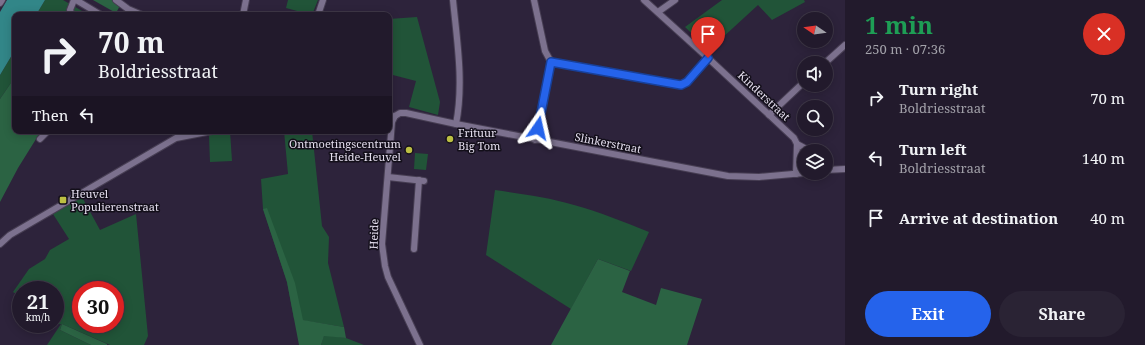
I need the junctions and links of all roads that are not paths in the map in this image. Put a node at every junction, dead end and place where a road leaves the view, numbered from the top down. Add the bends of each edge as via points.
1 (2, 0) edge
2 (75, 0) edge
3 (116, 0) edge
4 (246, 0) edge
5 (323, 0) edge
6 (453, 0) edge
7 (534, 0) edge
8 (644, 0) edge
9 (675, 0) edge
10 (0, 3) edge
11 (71, 12) edge
12 (96, 12) edge
13 (135, 12) edge
14 (244, 12) edge
15 (319, 12) edge
16 (658, 12) junction
17 (845, 45) edge
18 (833, 56) edge
19 (708, 58) junction
20 (551, 62) junction
21 (797, 89) edge
22 (392, 113) edge
23 (769, 115) junction
24 (395, 116) junction
25 (392, 122) edge
26 (456, 124) junction
27 (45, 134) edge
28 (197, 134) edge
29 (391, 134) edge
30 (40, 139) dead end
31 (535, 140) junction
32 (797, 144) joint
33 (845, 169) edge
34 (833, 170) edge
35 (796, 174) joint
36 (388, 177) junction
37 (0, 244) edge
38 (414, 250) dead end
39 (420, 345) edge

1 - 10 street
2 - 11 street
2 - 12 street
3 - 13 street
4 - 14 street
5 - 15 street
6 - 26 street via 460,69
7 - 20 street via 545,51
8 - 16 street, Kinderstraat
9 - 16 street
16 - 19 street, Kinderstraat
17 - 18 street
19 - 20 street via 687,82 681,85
19 - 23 street, Kinderstraat
20 - 31 street
21 - 23 street
22 - 24 street
23 - 32 street, Kinderstraat via 794,138
24 - 25 street, Heide
24 - 26 street, Slinkerstraat via 406,113
26 - 31 street, Slinkerstraat
27 - 30 street
28 - 37 street via 176,138 10,235
29 - 36 street, Heide
31 - 35 street, Slinkerstraat via 728,176
32 - 35 street
33 - 34 street
36 - 38 street via 422,180
36 - 39 street, Heide via 382,244 385,266

